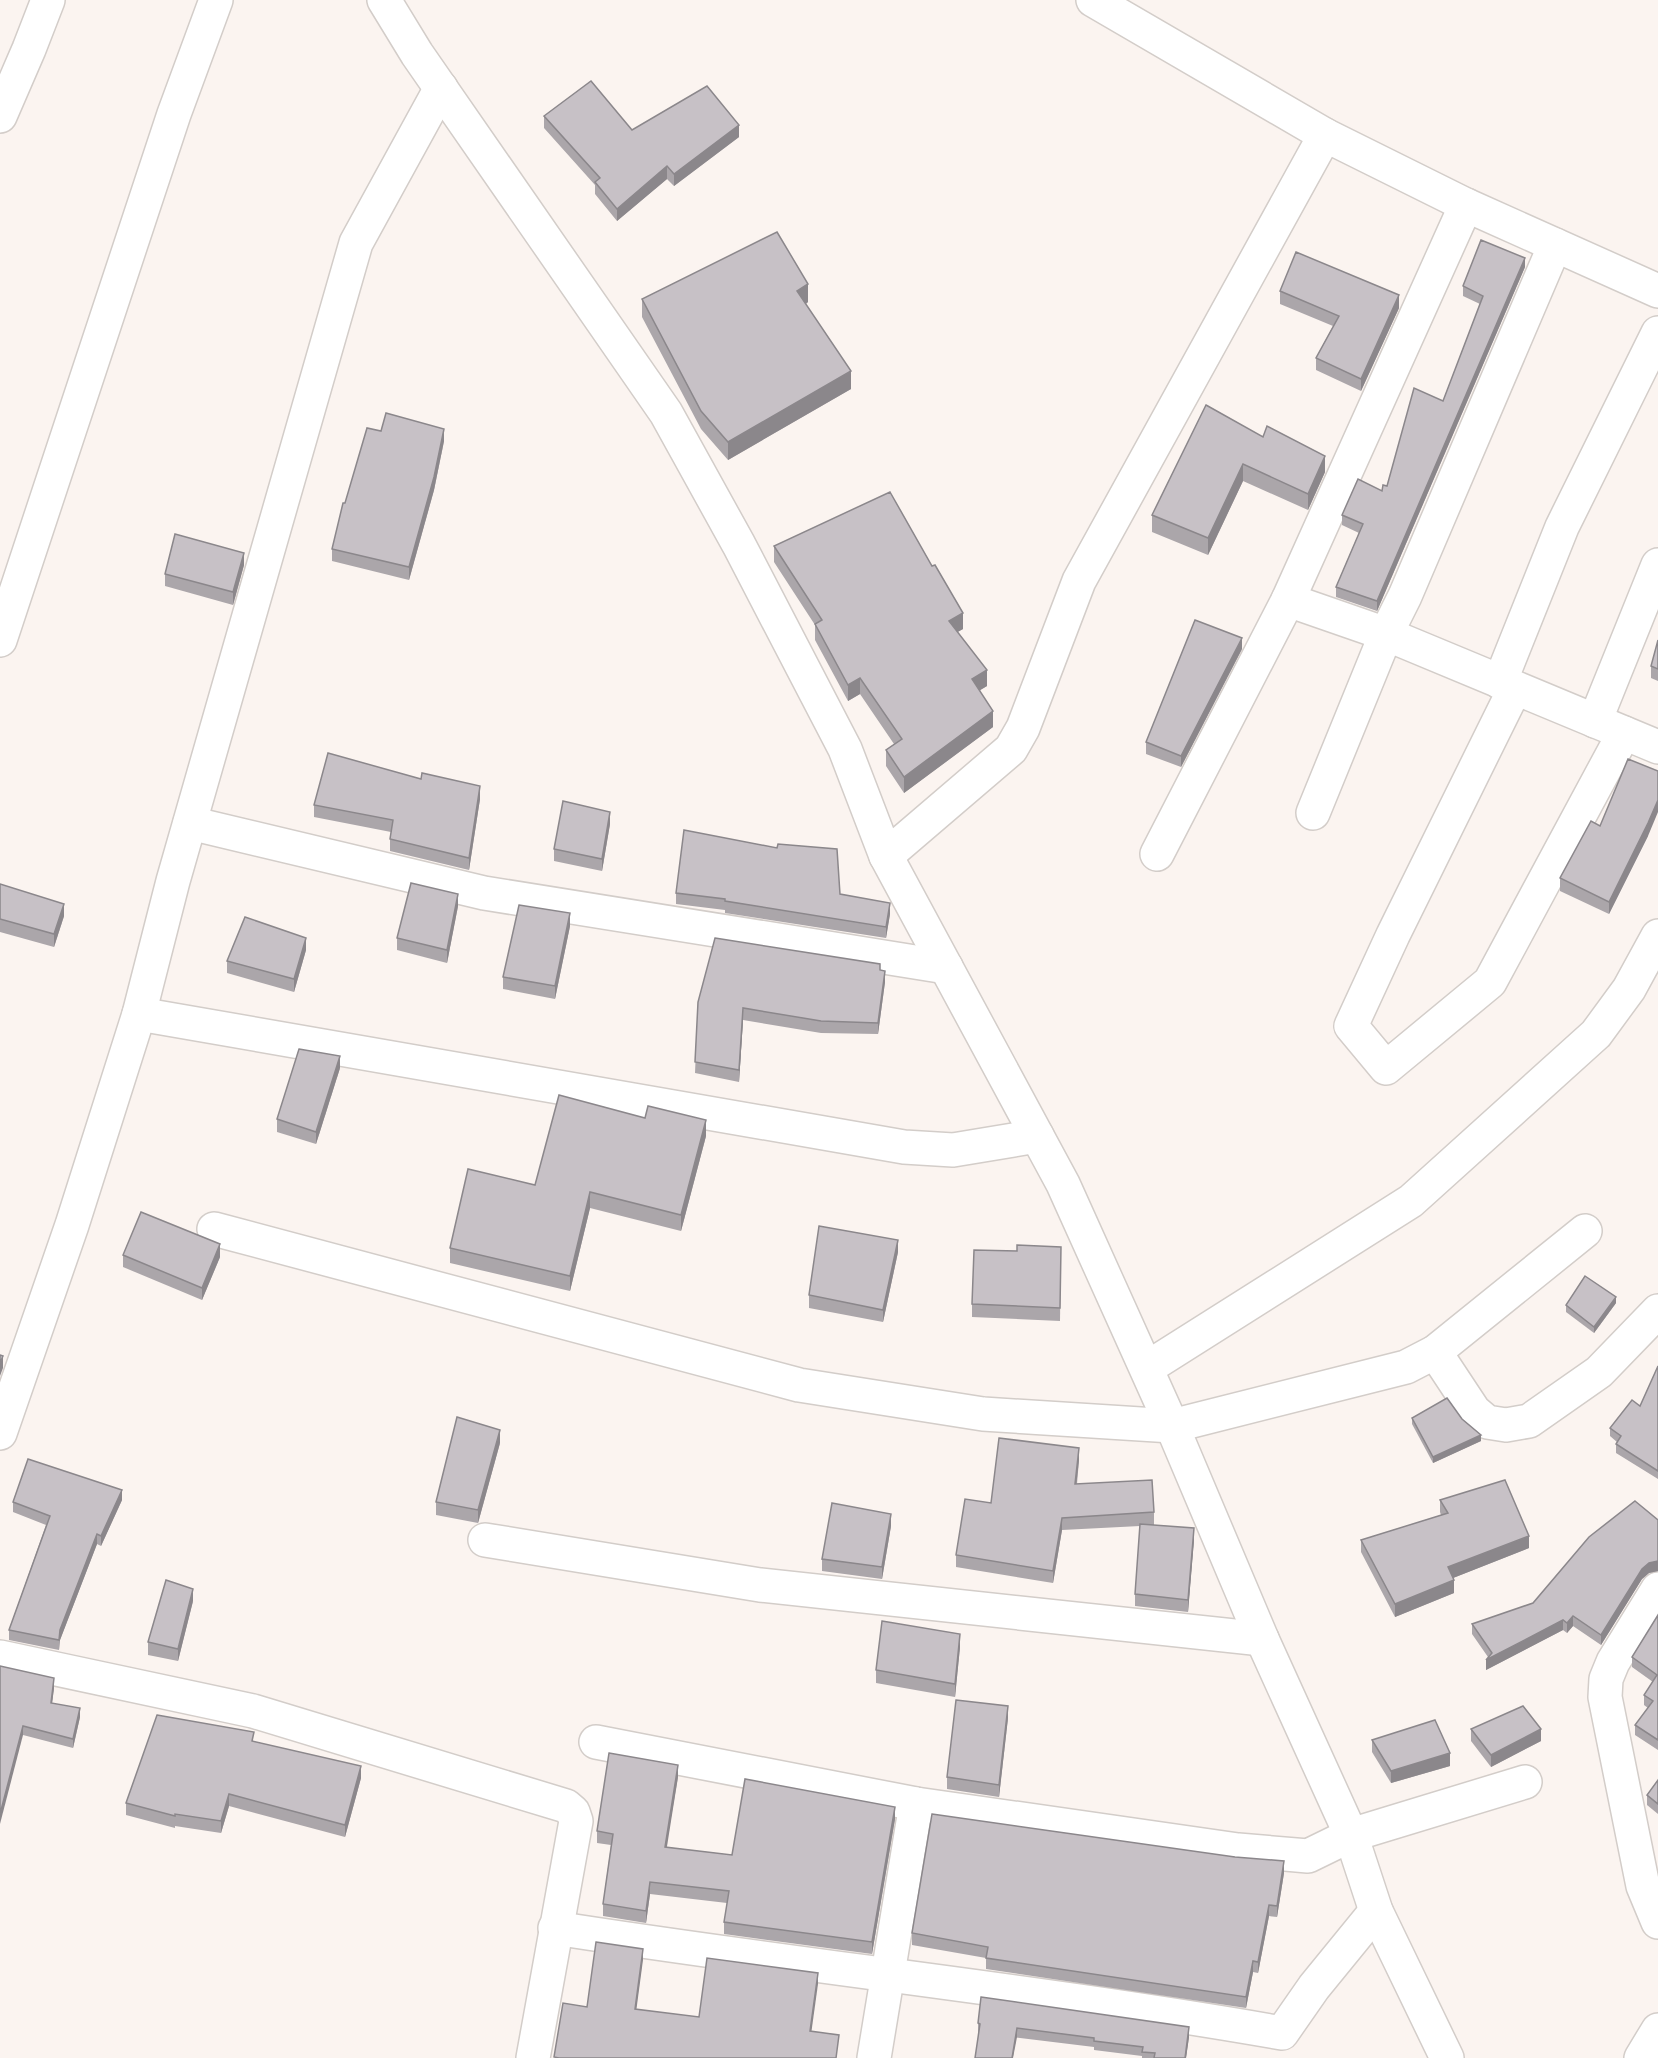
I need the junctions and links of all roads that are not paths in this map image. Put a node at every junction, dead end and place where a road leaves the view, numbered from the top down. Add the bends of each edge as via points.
1 (48, 0) edge
2 (216, 0) edge
3 (384, 0) edge
4 (1093, 0) edge
5 (441, 88) junction
6 (0, 116) edge
7 (1325, 135) junction
8 (1466, 205) junction
9 (1554, 245) junction
10 (1658, 291) edge
11 (1658, 333) edge
12 (1658, 565) edge
13 (1288, 600) junction
14 (1386, 634) junction
15 (0, 640) edge
16 (1508, 685) junction
17 (1610, 727) junction
18 (1658, 747) edge
19 (1313, 813) dead end
20 (190, 823) junction
21 (1157, 854) dead end
22 (886, 856) junction
23 (1658, 936) edge
24 (946, 967) junction
25 (139, 1014) junction
26 (1037, 1136) junction
27 (214, 1229) dead end
28 (1585, 1231) dead end
29 (1658, 1311) edge
30 (1435, 1352) junction
31 (1147, 1368) junction
32 (1172, 1426) junction
33 (0, 1433) edge
34 (485, 1539) dead end
35 (1658, 1589) edge
36 (1262, 1639) junction
37 (0, 1657) edge
38 (596, 1742) dead end
39 (1525, 1782) dead end
40 (916, 1804) junction
41 (1351, 1835) junction
42 (1376, 1911) junction
43 (1658, 1922) edge
44 (555, 1928) junction
45 (888, 1974) junction
46 (1658, 2030) edge
47 (533, 2058) edge
48 (874, 2058) edge
49 (1447, 2058) edge
50 (1641, 2058) edge

1 - 6 street
2 - 15 street via 174,114
3 - 5 street
4 - 7 street
5 - 20 street via 356,243
5 - 22 street via 666,413 845,749
7 - 8 street
7 - 22 street via 1079,581 1023,728 1011,749
8 - 9 street
8 - 13 street
9 - 10 street
9 - 14 street
11 - 16 street via 1562,527
12 - 17 street
13 - 14 street
13 - 21 street
14 - 16 street
14 - 19 street
16 - 17 street
16 - 17 street via 1351,1026 1386,1068 1490,982
17 - 18 street
20 - 24 street via 484,893
20 - 25 street
22 - 24 street
23 - 31 street via 1629,989 1596,1034 1411,1201
24 - 26 street
25 - 26 street via 904,1147 953,1149
25 - 33 street
26 - 31 street via 1064,1184
27 - 32 street via 799,1385 983,1414
28 - 30 street
29 - 30 street via 1599,1372 1529,1421 1506,1425 1487,1422 1474,1411
30 - 32 street via 1406,1367
31 - 32 street
32 - 36 street
34 - 36 street via 760,1585
35 - 43 street via 1613,1662 1606,1679 1605,1697 1643,1886
36 - 41 street
37 - 44 street via 252,1711 566,1806 576,1821
38 - 40 street
39 - 41 street
40 - 41 street via 1238,1850 1308,1856
40 - 45 street
41 - 42 street
42 - 45 street via 1282,2033
42 - 49 street
44 - 45 street
44 - 47 street
45 - 48 street
46 - 50 street

